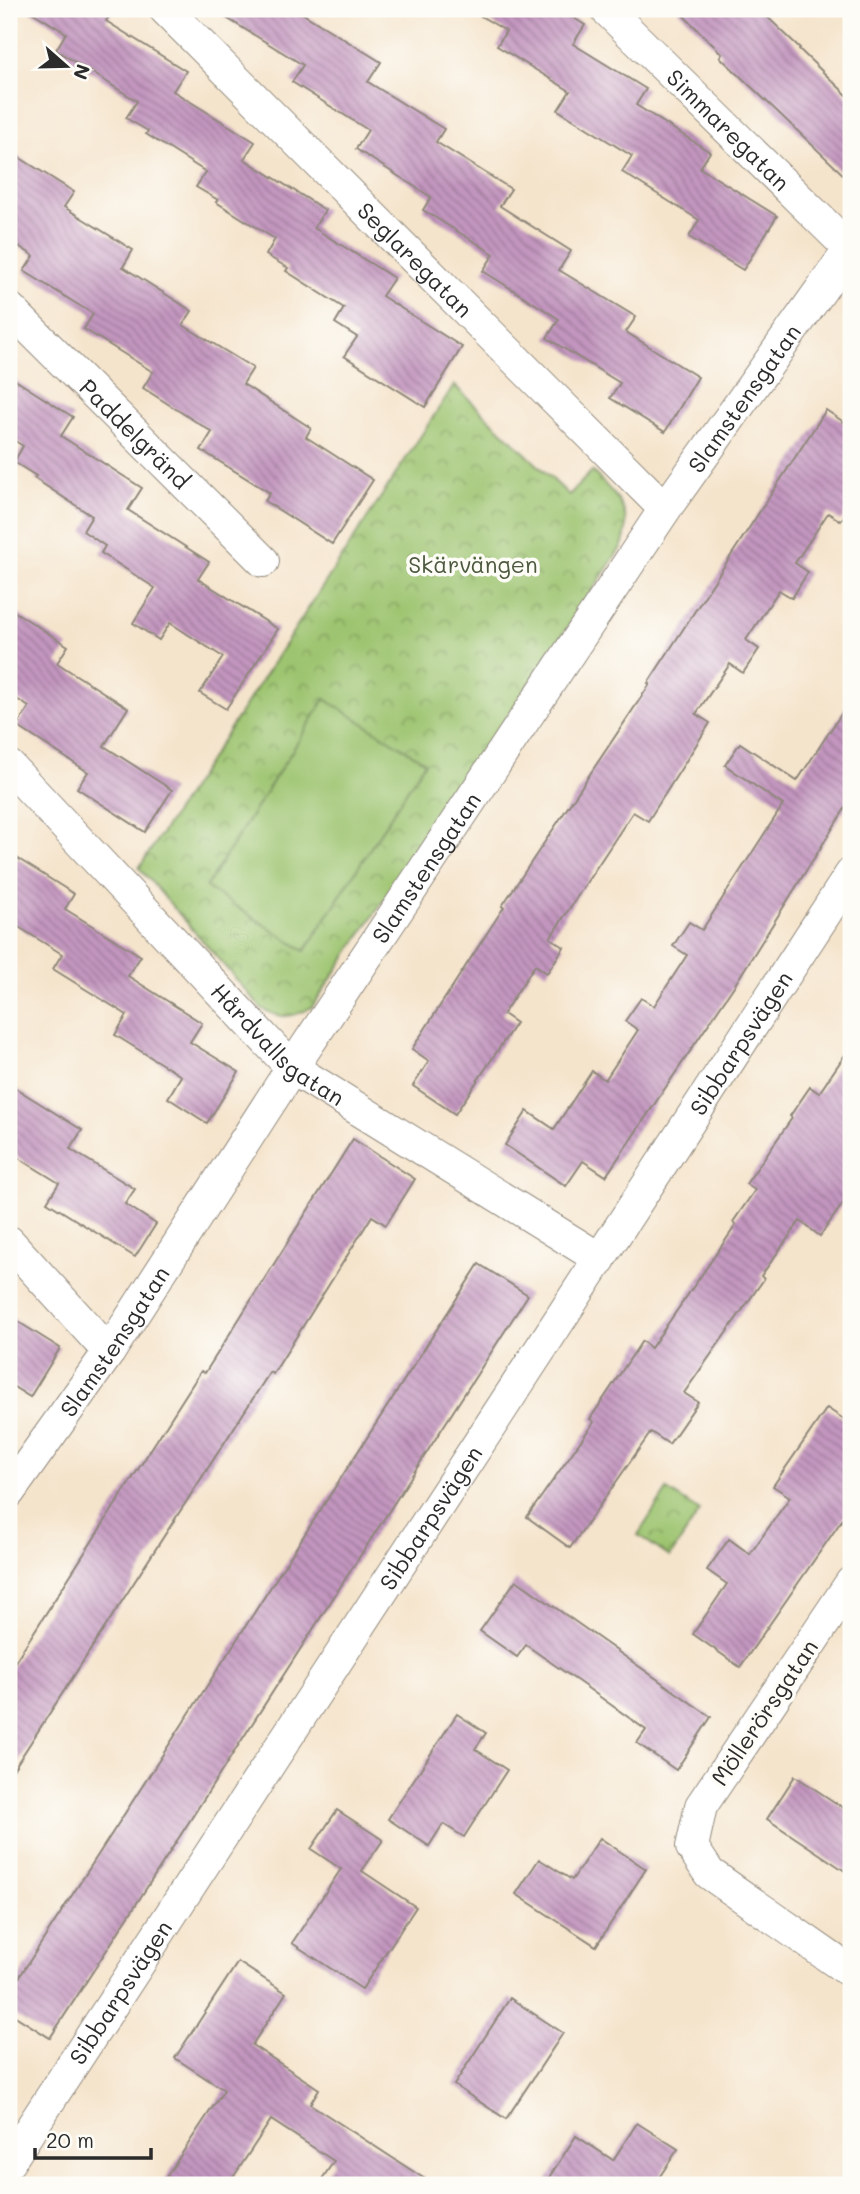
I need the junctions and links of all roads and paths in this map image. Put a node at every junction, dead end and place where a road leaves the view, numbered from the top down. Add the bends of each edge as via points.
1 (165, 9) edge
2 (606, 9) edge
3 (850, 250) edge
4 (9, 308) edge
5 (665, 509) junction
6 (263, 561) dead end
7 (9, 766) edge
8 (851, 874) edge
9 (292, 1068) junction
10 (9, 1242) edge
11 (600, 1259) junction
12 (109, 1352) junction
13 (9, 1492) edge
14 (851, 1583) edge
15 (851, 1972) edge
16 (9, 2162) edge

1 - 5 street, Seglaregatan
2 - 3 street, Simmaregatan
3 - 5 street, Slamstensgatan
4 - 6 street, Paddelgränd
5 - 9 street, Slamstensgatan
7 - 9 street, Hårdvallsgatan
8 - 11 street, Sibbarpsvägen
9 - 11 street, Hårdvallsgatan
9 - 12 street, Slamstensgatan
10 - 12 street
11 - 16 street, Sibbarpsvägen
12 - 13 street, Slamstensgatan
14 - 15 street, Möllerörsgatan via 701,1806 692,1847 709,1872

